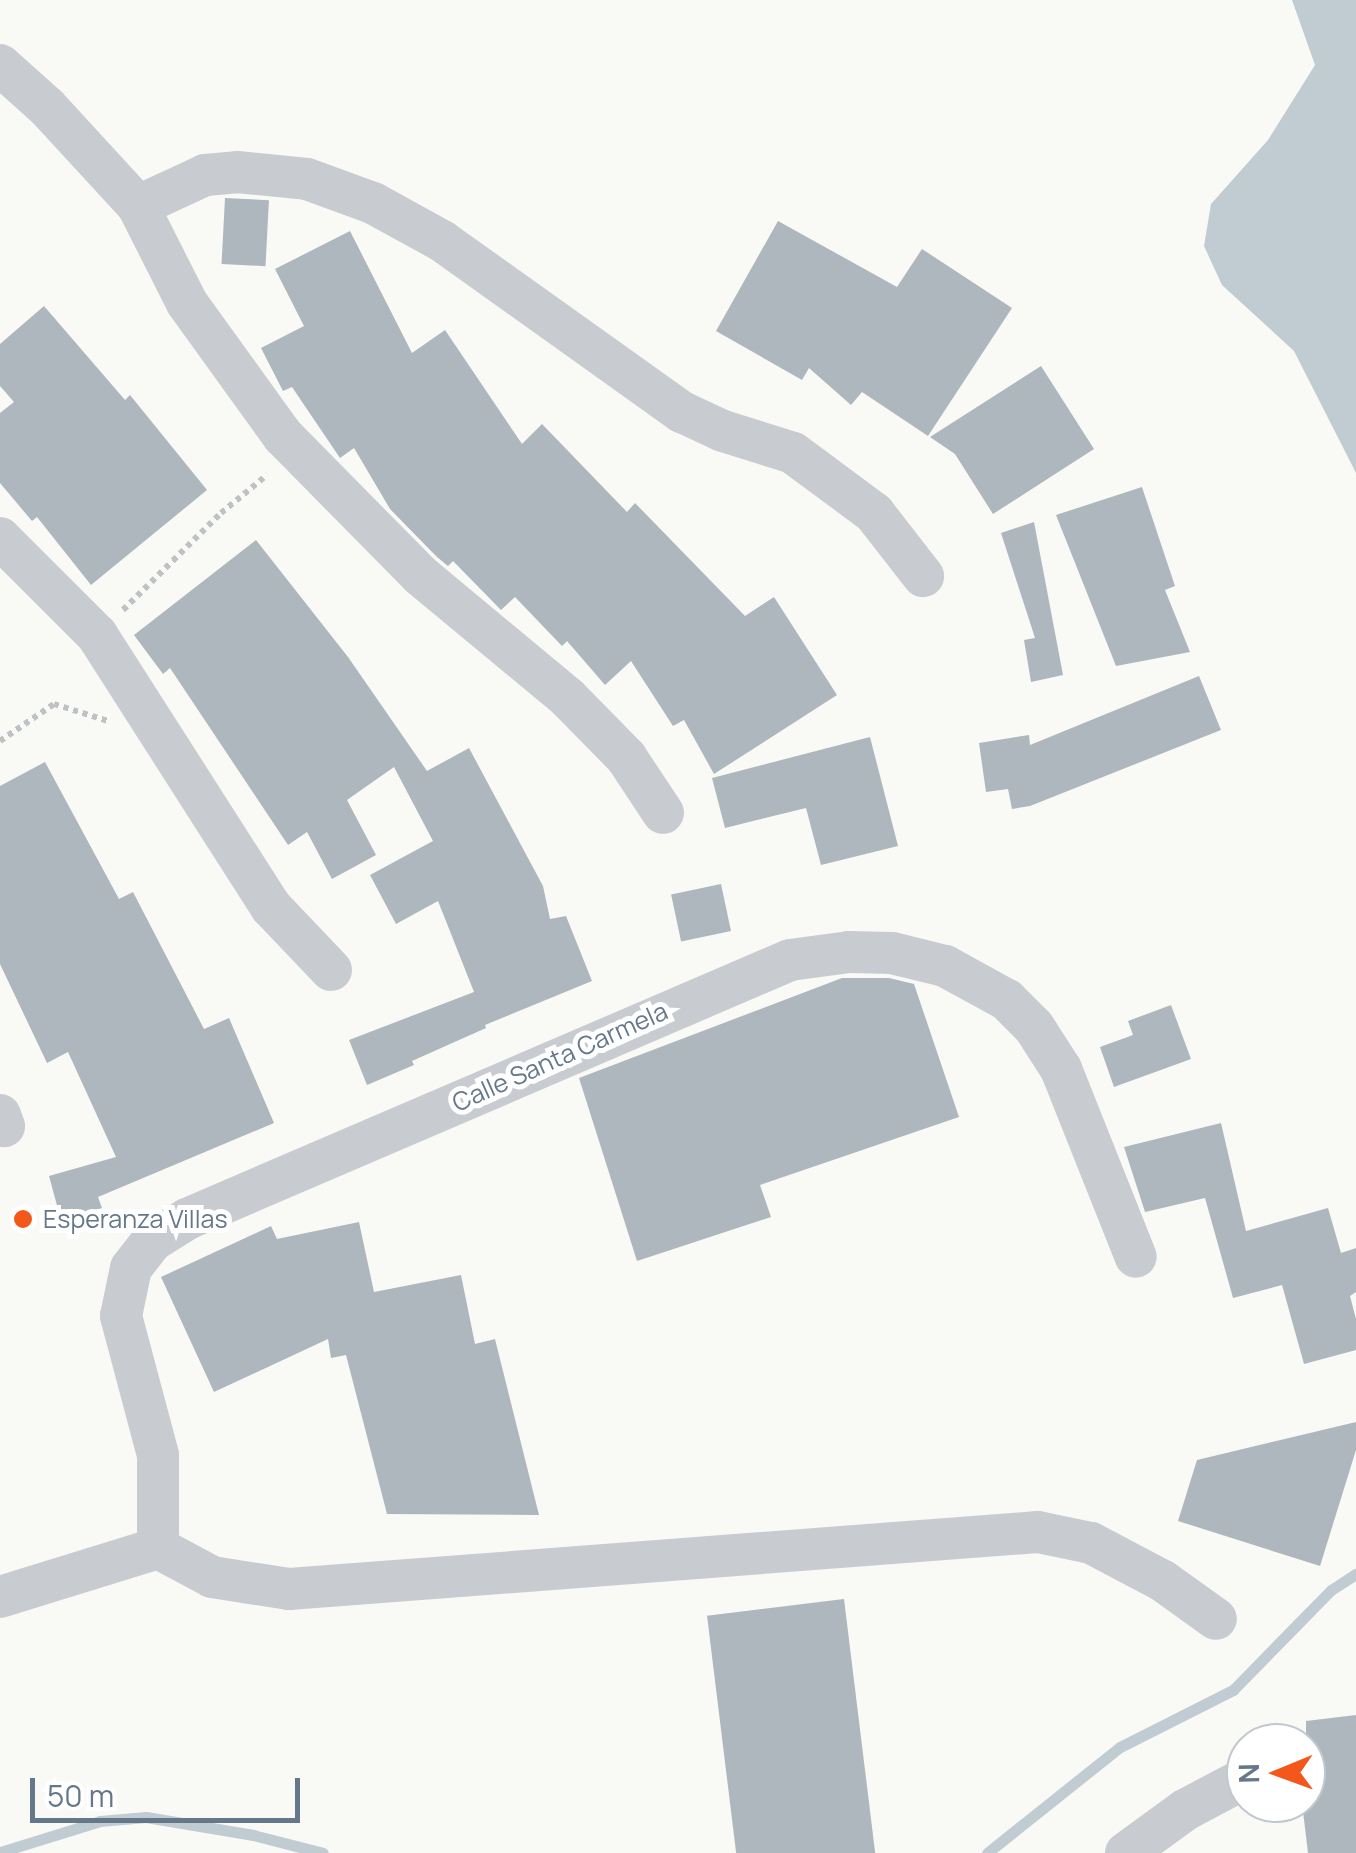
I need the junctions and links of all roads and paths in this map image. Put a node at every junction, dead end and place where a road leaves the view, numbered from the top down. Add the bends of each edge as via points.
1 (0, 66) edge
2 (138, 206) junction
3 (298, 450) junction
4 (0, 538) edge
5 (924, 576) dead end
6 (97, 635) junction
7 (149, 720) junction
8 (0, 741) edge
9 (663, 813) dead end
10 (331, 970) dead end
11 (1136, 1257) dead end
12 (158, 1548) junction
13 (0, 1597) edge
14 (1216, 1619) dead end
15 (1226, 1788) edge
16 (1126, 1853) edge

1 - 2 street
2 - 3 street via 187,302
2 - 5 street via 205,175 238,172 307,179 373,203 442,240 682,412 792,453 874,513
3 - 6 path via 221,513
3 - 9 street via 420,575 568,698 626,757
4 - 6 street
6 - 7 street
7 - 8 path via 97,720 54,704
7 - 10 street via 271,908
11 - 12 street, Calle Santa Carmela via 1061,1069 1007,1000 944,966 892,954 790,960 186,1219 152,1241 131,1268 122,1316 158,1455
12 - 13 street
12 - 14 street via 212,1577 289,1588 1038,1532 1091,1543 1163,1580
15 - 16 street

